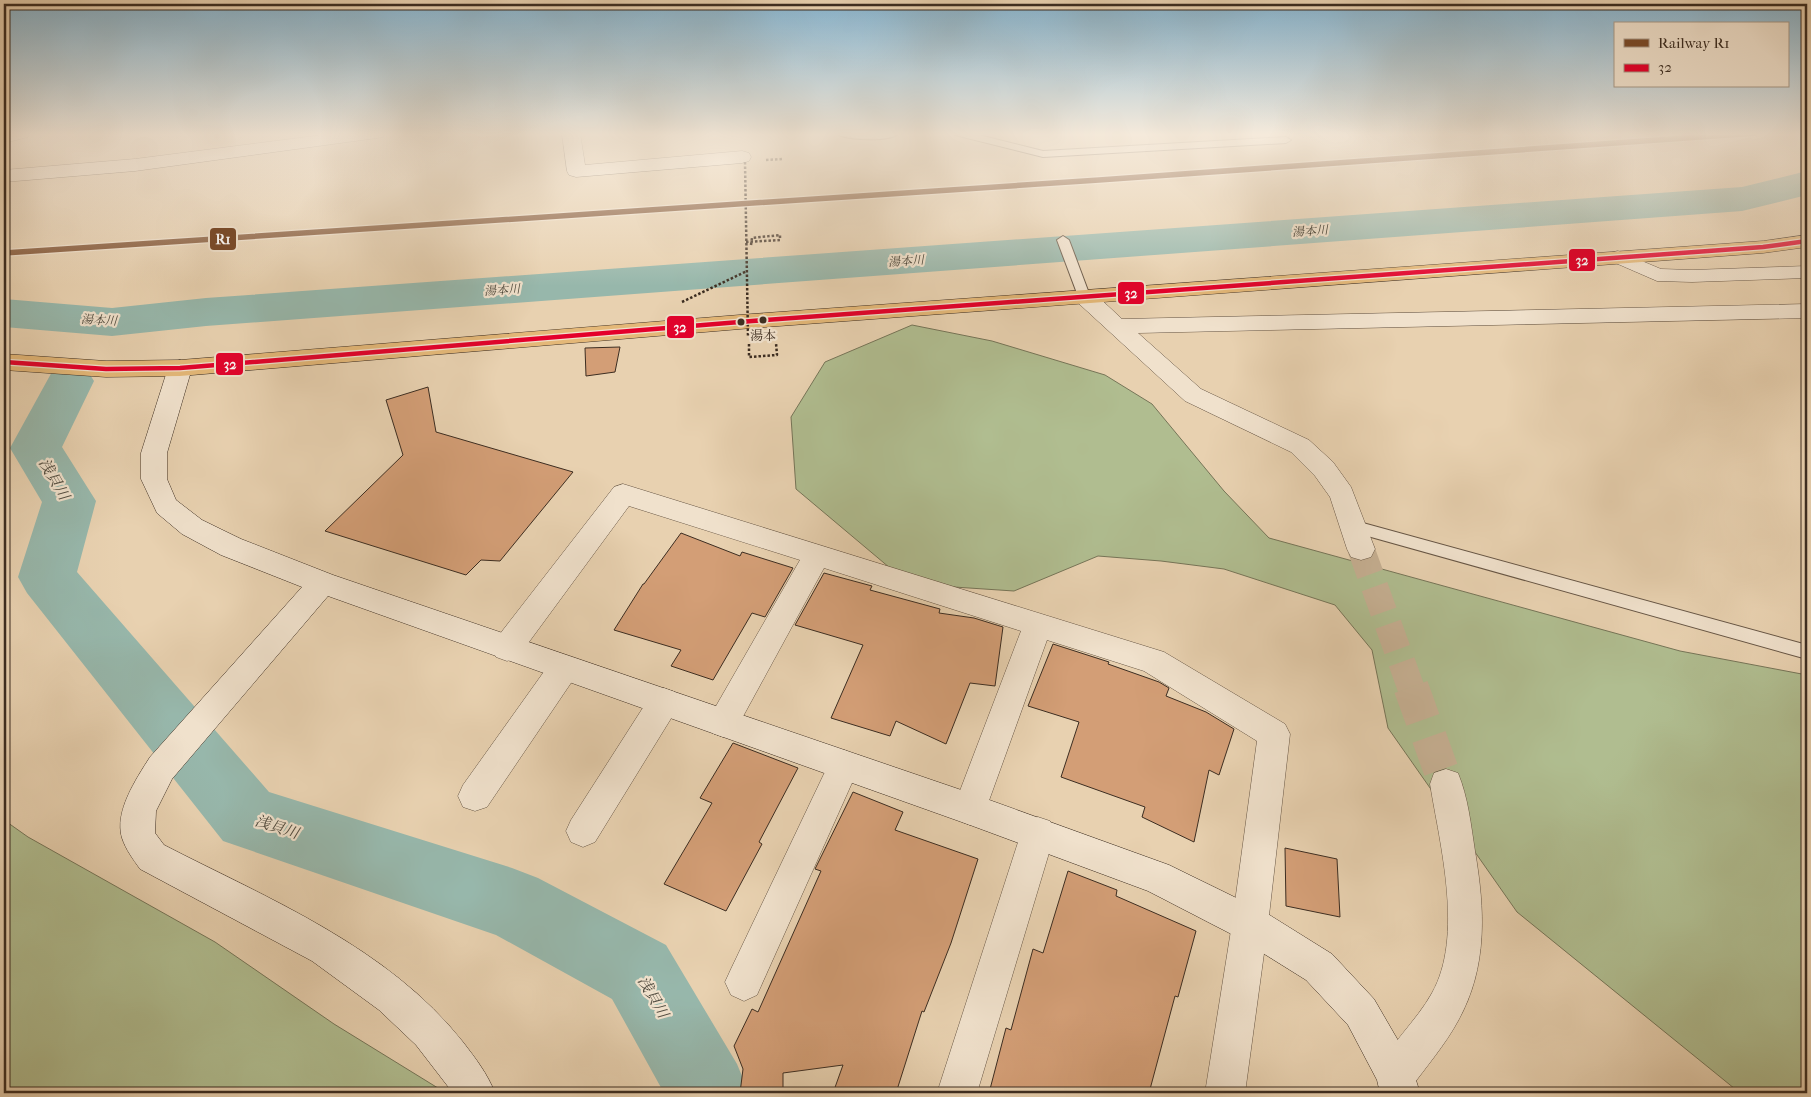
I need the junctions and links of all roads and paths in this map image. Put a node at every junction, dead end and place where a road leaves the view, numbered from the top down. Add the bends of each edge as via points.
1 (745, 184) edge
2 (1063, 240) dead end
3 (1807, 241) edge
4 (746, 242) junction
5 (752, 245) dead end
6 (1618, 257) junction
7 (747, 271) junction
8 (1807, 272) edge
9 (1084, 296) junction
10 (679, 304) dead end
11 (1807, 311) edge
12 (1115, 326) junction
13 (776, 340) dead end
14 (4, 362) edge
15 (180, 368) junction
16 (1352, 526) junction
17 (1362, 548) tunnel mouth
18 (816, 555) junction
19 (323, 583) junction
20 (1038, 625) junction
21 (507, 648) junction
22 (1807, 652) edge
23 (564, 668) junction
24 (664, 702) junction
25 (723, 723) junction
26 (844, 765) junction
27 (1446, 784) tunnel mouth
28 (476, 796) dead end
29 (970, 809) junction
30 (583, 831) dead end
31 (1038, 833) junction
32 (1250, 924) junction
33 (744, 982) dead end
34 (1398, 1084) edge
35 (475, 1093) edge
36 (957, 1093) edge
37 (1226, 1093) edge

1 - 4 path, bridge
2 - 9 lane
3 - 6 main road
4 - 5 path, bridge via 780,240 780,236 752,238
4 - 7 path, bridge
6 - 8 street via 1657,275
6 - 9 main road
7 - 10 path
7 - 13 path, bridge via 749,357 776,355
9 - 12 street
9 - 15 main road
11 - 12 street
12 - 16 street via 1193,395 1300,446 1324,469 1342,494
14 - 15 main road via 106,369
15 - 19 street via 154,454 154,479 166,506 192,527 230,548
16 - 17 street
16 - 22 lane
18 - 20 street
18 - 21 street via 623,494
18 - 25 street
19 - 21 street
19 - 35 street via 161,768 147,790 139,814 138,837 152,857 325,948 377,986 430,1031
20 - 29 street
20 - 32 street via 1153,661 1274,734
21 - 23 street
23 - 24 street
23 - 28 street
24 - 25 street
24 - 30 street
25 - 26 street
26 - 29 street
26 - 33 street
27 - 34 street via 1467,914 1463,962 1446,1006
29 - 31 street
31 - 32 street via 1157,877
31 - 36 street
32 - 34 street via 1319,967 1361,1012
32 - 37 street

